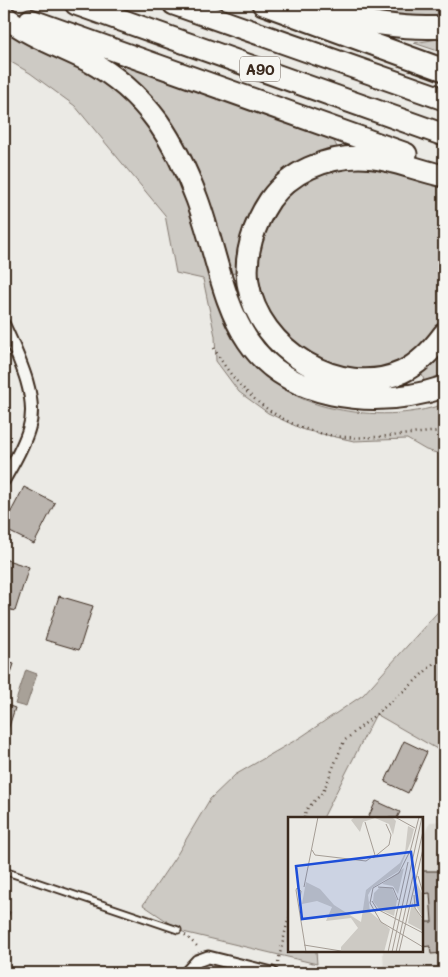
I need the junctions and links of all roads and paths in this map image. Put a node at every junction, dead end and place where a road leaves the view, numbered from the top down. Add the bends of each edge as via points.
1 (76, 4) edge
2 (174, 4) edge
3 (263, 4) edge
4 (278, 4) edge
5 (4, 11) edge
6 (4, 16) edge
7 (444, 27) edge
8 (444, 70) edge
9 (444, 99) edge
10 (444, 135) edge
11 (444, 168) edge
12 (444, 176) edge
13 (4, 313) edge
14 (6, 330) edge
15 (444, 334) edge
16 (214, 348) dead end
17 (444, 387) edge
18 (444, 431) edge
19 (4, 480) edge
20 (434, 663) dead end
21 (304, 817) edge
22 (4, 871) edge
23 (288, 919) edge
24 (178, 930) dead end
25 (269, 970) edge
26 (186, 973) edge

1 - 10 highway, A90
2 - 9 highway, A90
3 - 8 highway
4 - 7 highway via 383,26
5 - 11 highway
6 - 17 highway via 25,31 109,74 135,95 158,122 197,199 234,316 255,349 272,366 292,380 339,396 398,398
12 - 15 highway via 364,157 336,160 305,170 278,190 264,209 251,240 247,269 252,299 271,332 299,358 328,373 361,379 403,372 419,361
13 - 14 street
14 - 19 street via 28,387 32,410 26,437
16 - 18 path via 233,378 252,397 299,426 350,437
20 - 21 path via 344,741 323,792 306,810
22 - 24 lane
23 - 25 path
25 - 26 street via 208,957 197,961

